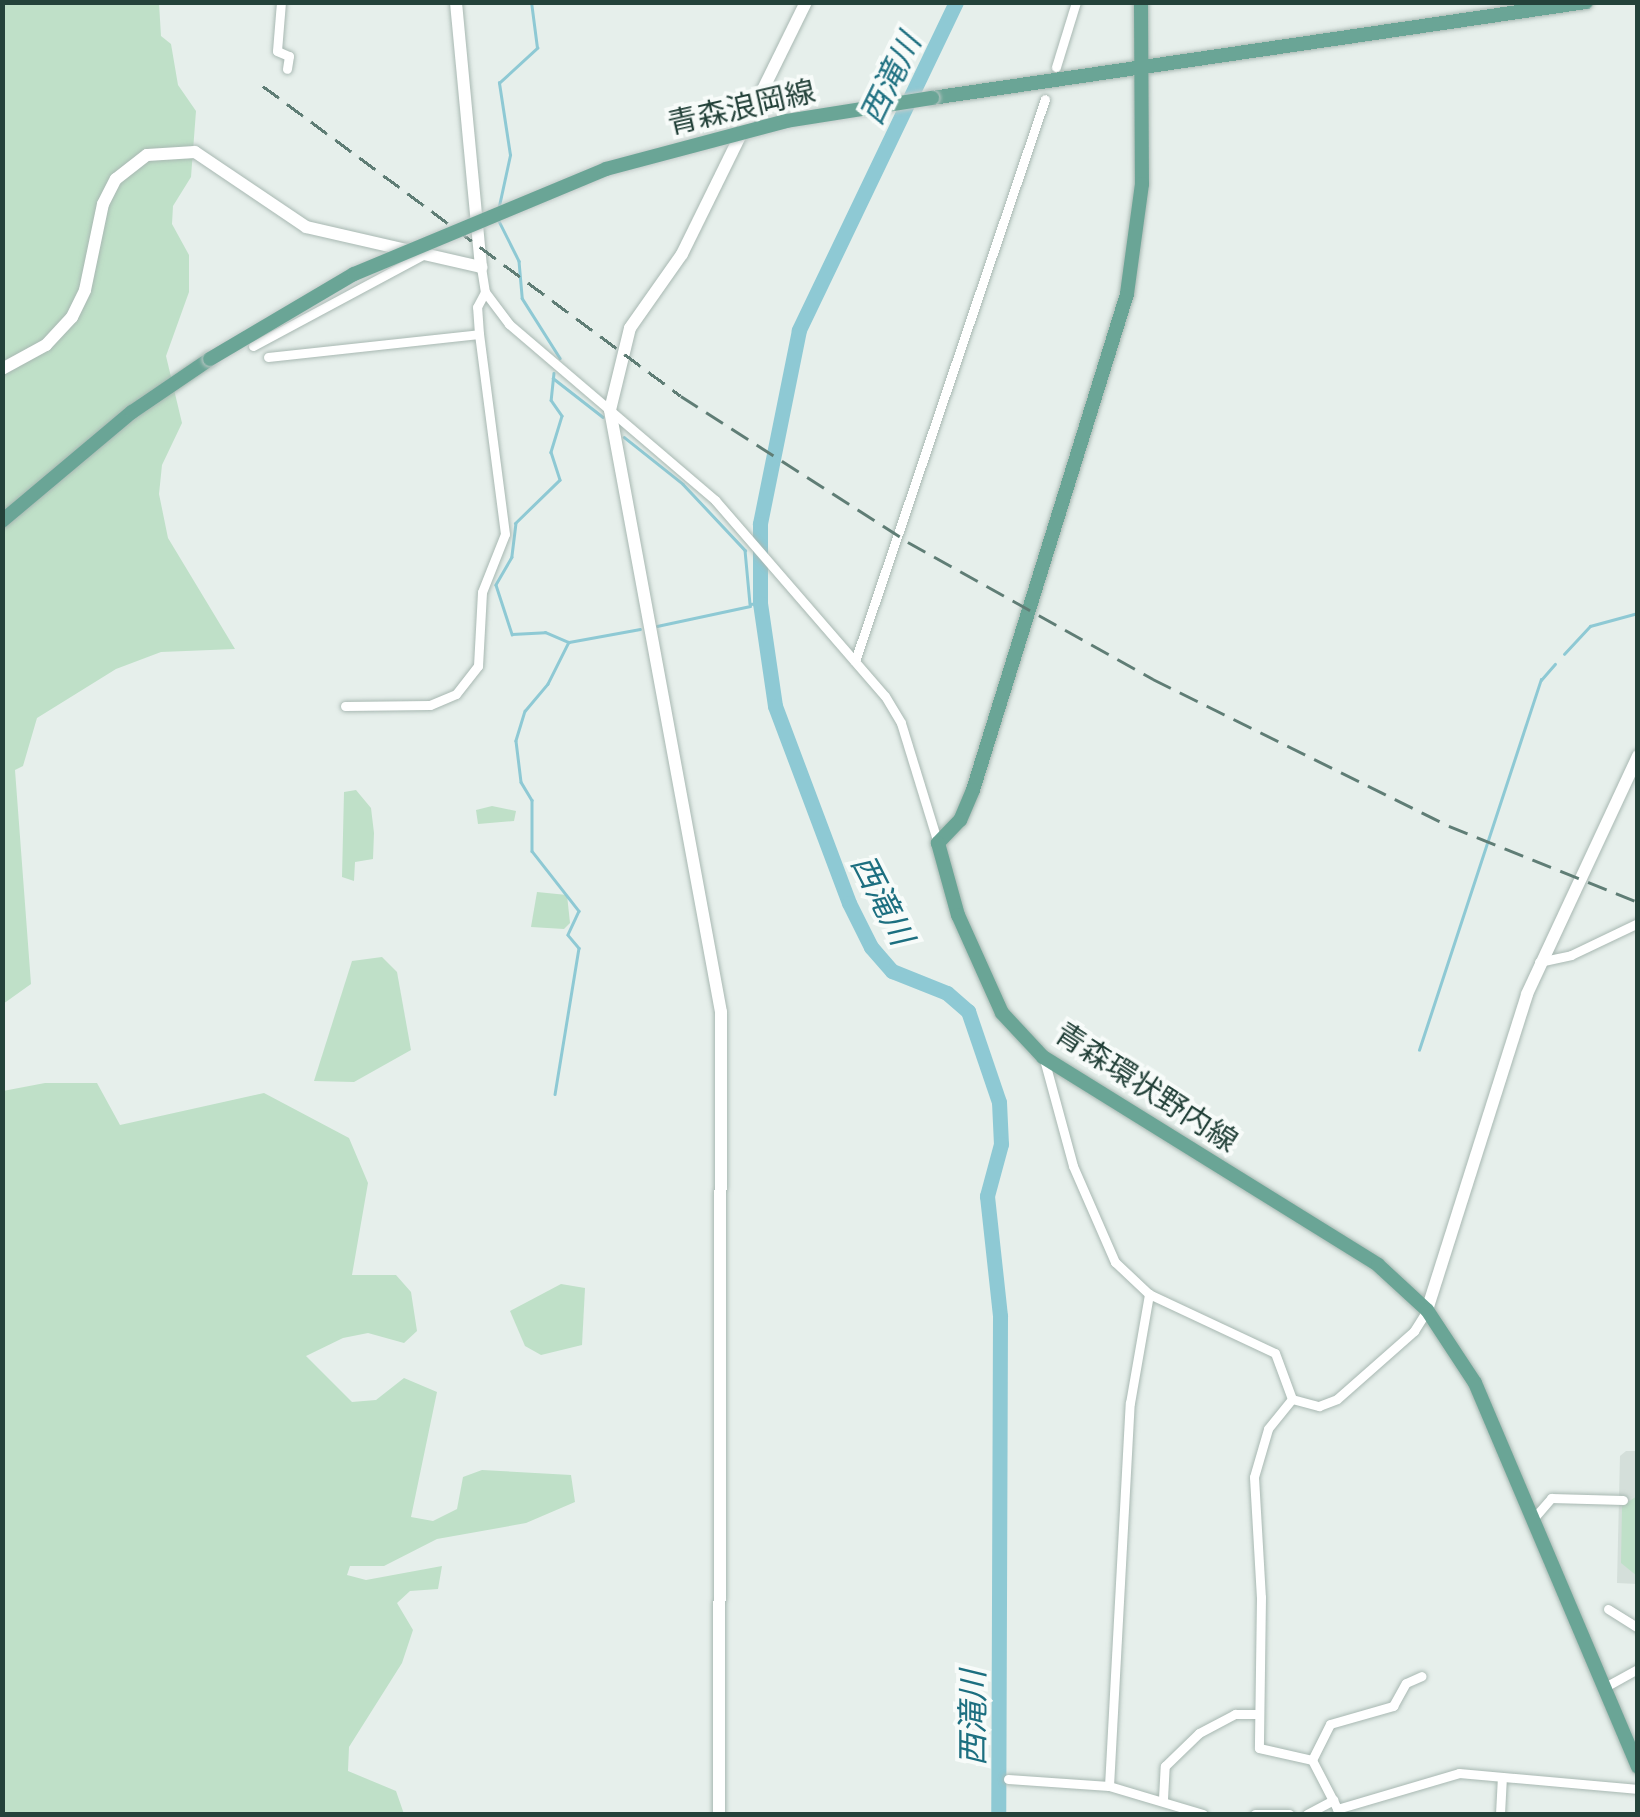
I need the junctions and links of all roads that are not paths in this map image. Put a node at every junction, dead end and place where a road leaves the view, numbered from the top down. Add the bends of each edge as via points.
1 (281, 2) edge
2 (456, 2) edge
3 (806, 2) edge
4 (1076, 2) edge
5 (1141, 2) edge
6 (1586, 2) edge
7 (1143, 66) junction
8 (1056, 68) dead end
9 (287, 69) dead end
10 (1046, 99) dead end
11 (430, 252) junction
12 (481, 267) junction
13 (485, 292) junction
14 (479, 334) junction
15 (253, 346) dead end
16 (268, 357) dead end
17 (2, 369) edge
18 (610, 410) junction
19 (2, 521) edge
20 (855, 661) junction
21 (345, 706) dead end
22 (1638, 756) edge
23 (938, 843) junction
24 (1638, 922) edge
25 (1539, 962) junction
26 (1044, 1057) junction
27 (1149, 1294) junction
28 (1427, 1310) junction
29 (1292, 1399) junction
30 (1623, 1500) dead end
31 (1533, 1520) junction
32 (1608, 1609) dead end
33 (1638, 1628) edge
34 (1638, 1669) edge
35 (1422, 1676) dead end
36 (1605, 1687) junction
37 (1259, 1714) junction
38 (1312, 1760) junction
39 (1638, 1766) edge
40 (1502, 1777) junction
41 (1008, 1779) dead end
42 (1109, 1786) junction
43 (1638, 1789) edge
44 (1162, 1798) junction
45 (1336, 1808) edge
46 (720, 1814) edge
47 (1203, 1814) edge
48 (1254, 1814) edge
49 (1289, 1814) edge
50 (1306, 1814) edge
51 (1500, 1814) edge

1 - 9 street via 277,51 289,56
2 - 12 street
3 - 18 street via 682,254 630,328
4 - 8 street
5 - 7 main road
6 - 7 main road, 青森浪岡線
7 - 19 main road, 青森浪岡線, bridge via 786,121 588,175 354,274 210,359 118,424
7 - 23 main road via 1142,184 1118,332 973,790 960,820
10 - 20 street
11 - 12 street
11 - 15 street
11 - 17 street via 306,228 196,152 147,155 116,179 103,204 86,290 72,317 46,345
12 - 13 street
13 - 14 street via 477,307
13 - 18 street via 509,324
14 - 16 street
14 - 21 street via 505,534 482,592 478,666 456,694 430,705
18 - 20 street via 704,490
18 - 46 street via 720,1012
20 - 23 street via 901,722
22 - 25 street
23 - 26 main road, 青森環状野内線 via 982,978 1002,1013
24 - 25 street
25 - 28 street
26 - 27 street via 1097,1230 1115,1262
26 - 28 main road, 青森環状野内線 via 1378,1265
27 - 29 street via 1276,1353
27 - 42 street via 1129,1418
28 - 29 street via 1354,1388 1320,1406
28 - 31 main road, 青森環状野内線 via 1475,1383
29 - 37 street via 1268,1429 1254,1476
30 - 31 street via 1551,1498
31 - 36 main road, 青森環状野内線
32 - 33 street
34 - 36 street
35 - 38 street via 1406,1683 1393,1706 1330,1724
36 - 39 main road, 青森環状野内線
37 - 38 street via 1259,1748
37 - 44 street via 1235,1714 1199,1732 1165,1766
38 - 45 street
40 - 43 street
40 - 45 street via 1438,1775
40 - 51 street
41 - 42 street
42 - 44 street
44 - 47 street
45 - 50 street
48 - 49 street

